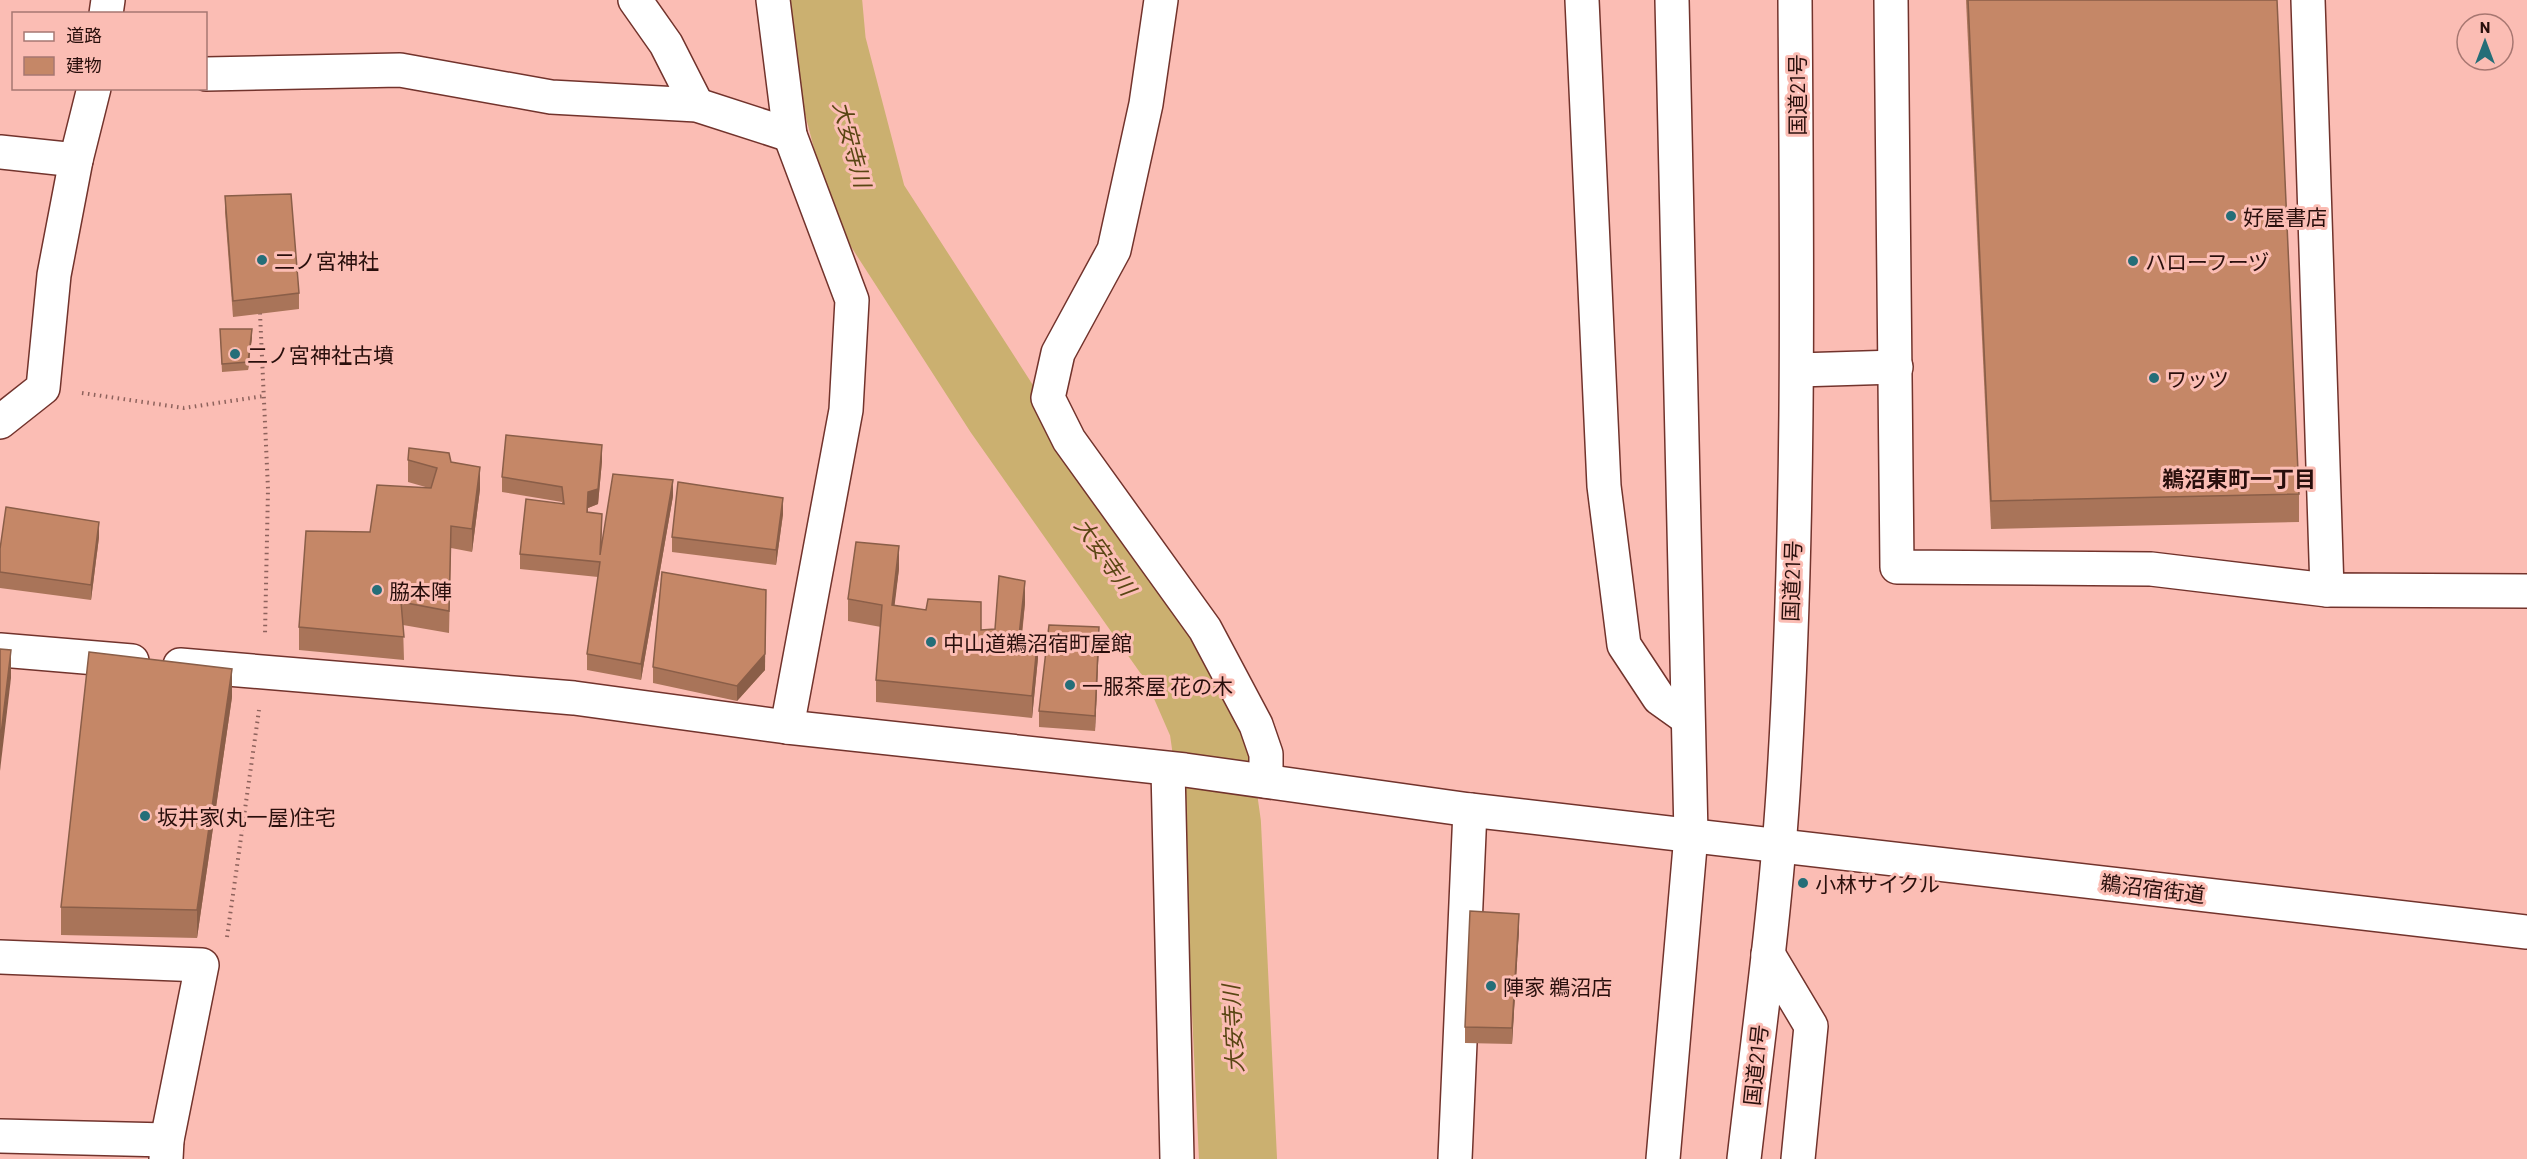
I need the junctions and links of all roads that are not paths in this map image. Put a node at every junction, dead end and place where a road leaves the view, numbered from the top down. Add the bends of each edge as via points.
1 (635, 0) edge
2 (773, 0) edge
3 (1161, 0) edge
4 (1582, 0) edge
5 (1672, 0) edge
6 (1795, 0) edge
7 (1891, 0) edge
8 (2308, 0) edge
9 (207, 74) edge
10 (94, 90) edge
11 (697, 105) junction
12 (790, 135) junction
13 (0, 152) edge
14 (76, 160) junction
15 (1896, 368) junction
16 (1798, 370) junction
17 (0, 422) edge
18 (2327, 590) junction
19 (2527, 591) edge
20 (0, 650) edge
21 (1687, 718) junction
22 (787, 727) junction
23 (1177, 769) junction
24 (1259, 780) junction
25 (1470, 810) junction
26 (1691, 835) junction
27 (1779, 847) junction
28 (2527, 932) edge
29 (1768, 954) junction
30 (0, 957) edge
31 (0, 1136) edge
32 (167, 1149) edge
33 (1177, 1159) edge
34 (1455, 1159) edge
35 (1663, 1159) edge
36 (1744, 1159) edge
37 (1798, 1159) edge

1 - 11 main road via 666,44
2 - 12 main road
3 - 24 main road via 1146,104 1114,250 1058,353 1048,398 1069,440 1205,629 1256,725 1266,754
4 - 21 main road via 1604,486 1624,645 1659,698
5 - 21 main road
6 - 16 main road, 国道21号
7 - 15 main road
8 - 18 main road
9 - 11 main road via 400,70 551,98
10 - 14 main road
11 - 12 main road
12 - 22 main road via 852,300 846,410
13 - 14 main road
14 - 17 main road via 54,275 43,388
15 - 16 main road
15 - 18 main road via 1897,567 2151,570
16 - 27 main road, 国道21号
18 - 19 main road
20 - 22 main road, 鵜沼宿街道 via 574,698
21 - 26 main road
22 - 23 main road, 鵜沼宿街道
23 - 24 main road, 鵜沼宿街道
23 - 33 main road
24 - 25 main road, 鵜沼宿街道
25 - 26 main road, 鵜沼宿街道
25 - 34 main road
26 - 27 main road, 鵜沼宿街道
26 - 35 main road
27 - 28 main road, 鵜沼宿街道
27 - 29 main road, 国道21号
29 - 36 main road, 国道21号
29 - 37 main road via 1810,1026
30 - 32 main road via 202,965
31 - 32 main road

